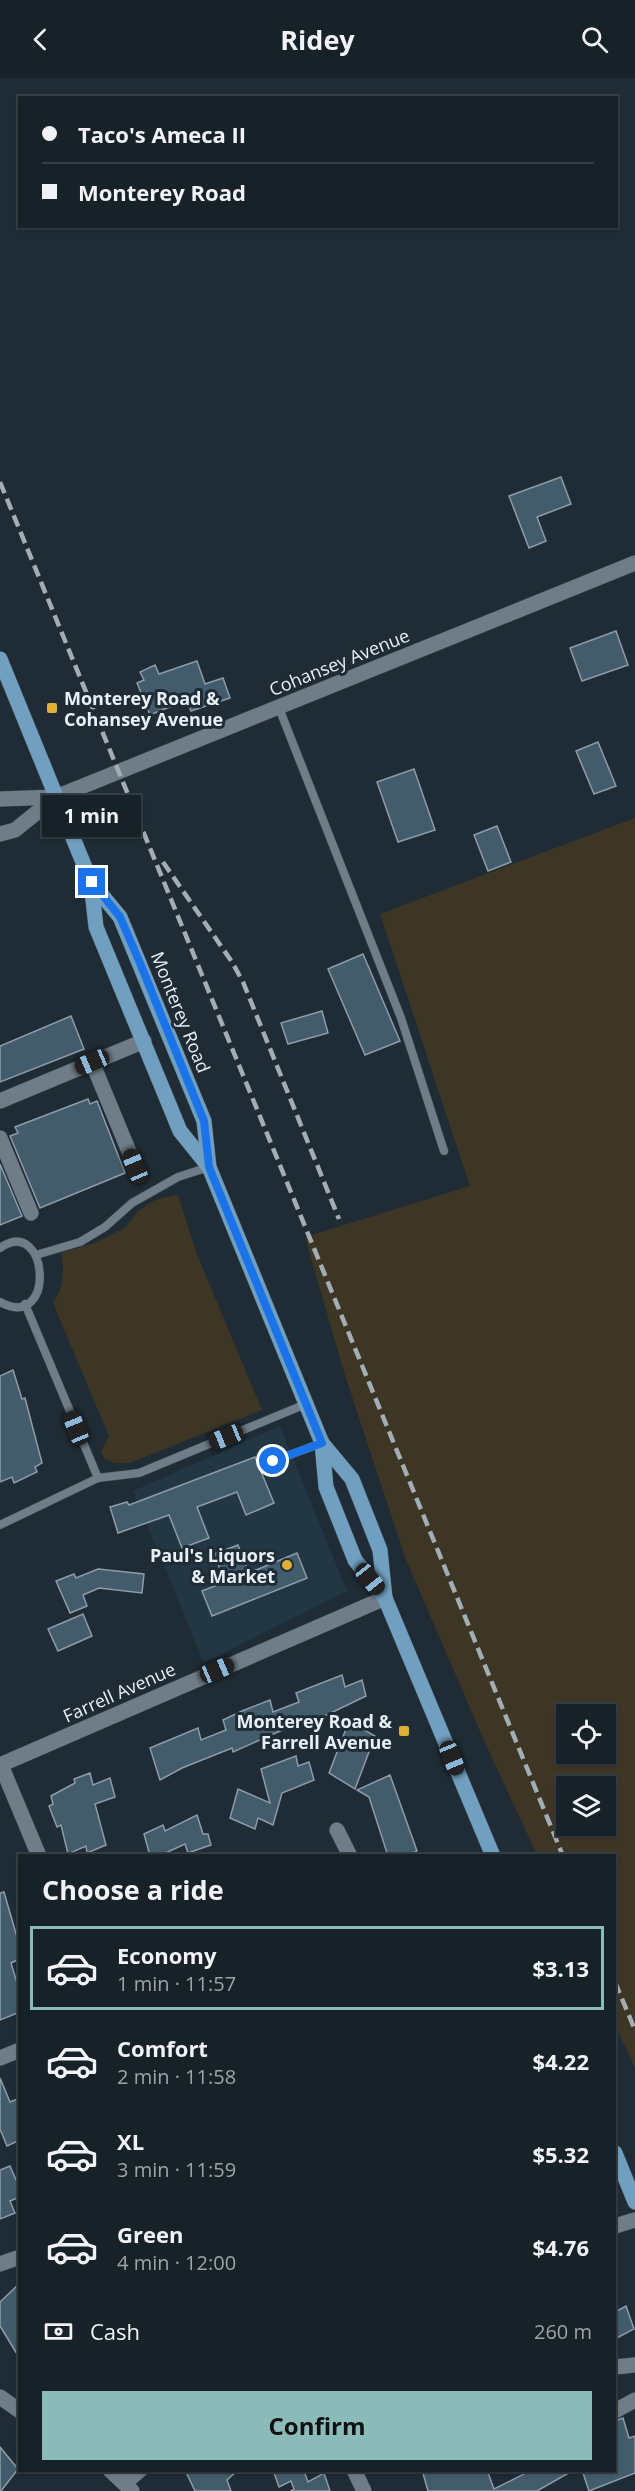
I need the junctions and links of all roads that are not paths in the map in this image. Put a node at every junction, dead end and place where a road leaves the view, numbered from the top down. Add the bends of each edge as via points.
1 (635, 562) edge
2 (0, 658) edge
3 (279, 708) junction
4 (56, 797) junction
5 (0, 799) edge
6 (0, 834) edge
7 (92, 882) junction
8 (144, 1041) junction
9 (92, 1062) junction
10 (0, 1101) edge
11 (0, 1138) edge
12 (444, 1151) dead end
13 (135, 1166) dead end
14 (209, 1167) junction
15 (31, 1213) dead end
16 (0, 1248) edge
17 (36, 1256) junction
18 (0, 1302) edge
19 (25, 1304) junction
20 (306, 1404) junction
21 (322, 1443) junction
22 (273, 1461) dead end
23 (98, 1478) junction
24 (0, 1525) edge
25 (385, 1598) junction
26 (0, 1765) edge
27 (338, 1830) dead end
28 (38, 1854) edge
29 (349, 1854) edge
30 (492, 1854) edge
31 (18, 2051) edge
32 (0, 2058) edge
33 (616, 2155) edge
34 (635, 2202) edge
35 (635, 2220) edge
36 (616, 2226) edge
37 (18, 2258) edge
38 (0, 2264) edge
39 (635, 2365) edge
40 (616, 2367) edge
41 (0, 2397) edge
42 (635, 2400) edge
43 (18, 2410) edge
44 (616, 2410) edge
45 (112, 2472) edge
46 (139, 2472) edge
47 (355, 2472) edge
48 (128, 2487) edge
49 (363, 2491) edge

1 - 3 street, Cohansey Avenue
2 - 4 main road, Monterey Road
3 - 4 street, Cohansey Avenue
3 - 12 lane via 401,1018
4 - 5 street, Cohansey Avenue
4 - 6 street, Cohansey Avenue via 15,830
4 - 7 main road, Monterey Road
7 - 8 main road, Monterey Road via 96,927
7 - 14 main road, Monterey Road via 120,917 140,963 204,1121
8 - 9 street
8 - 14 main road, Monterey Road via 180,1131
9 - 10 street
9 - 13 street
11 - 15 street
14 - 17 lane via 178,1177 132,1203 80,1242
14 - 20 main road, Monterey Road
16 - 17 lane via 15,1242 24,1244
17 - 19 lane via 40,1281 36,1293
18 - 19 lane via 9,1307
19 - 23 lane
20 - 21 main road, Monterey Road
20 - 23 lane via 139,1473
21 - 22 lane
21 - 25 main road, Monterey Road via 326,1487 355,1560
21 - 25 main road, Monterey Road via 352,1479 380,1550
23 - 24 lane
25 - 26 street, Farrell Avenue
25 - 30 main road, Monterey Road
26 - 28 street
27 - 29 street
31 - 32 street
33 - 34 main road
35 - 36 street
37 - 38 street
39 - 40 street
41 - 43 street
42 - 44 street
45 - 48 street
46 - 48 street
47 - 49 street

